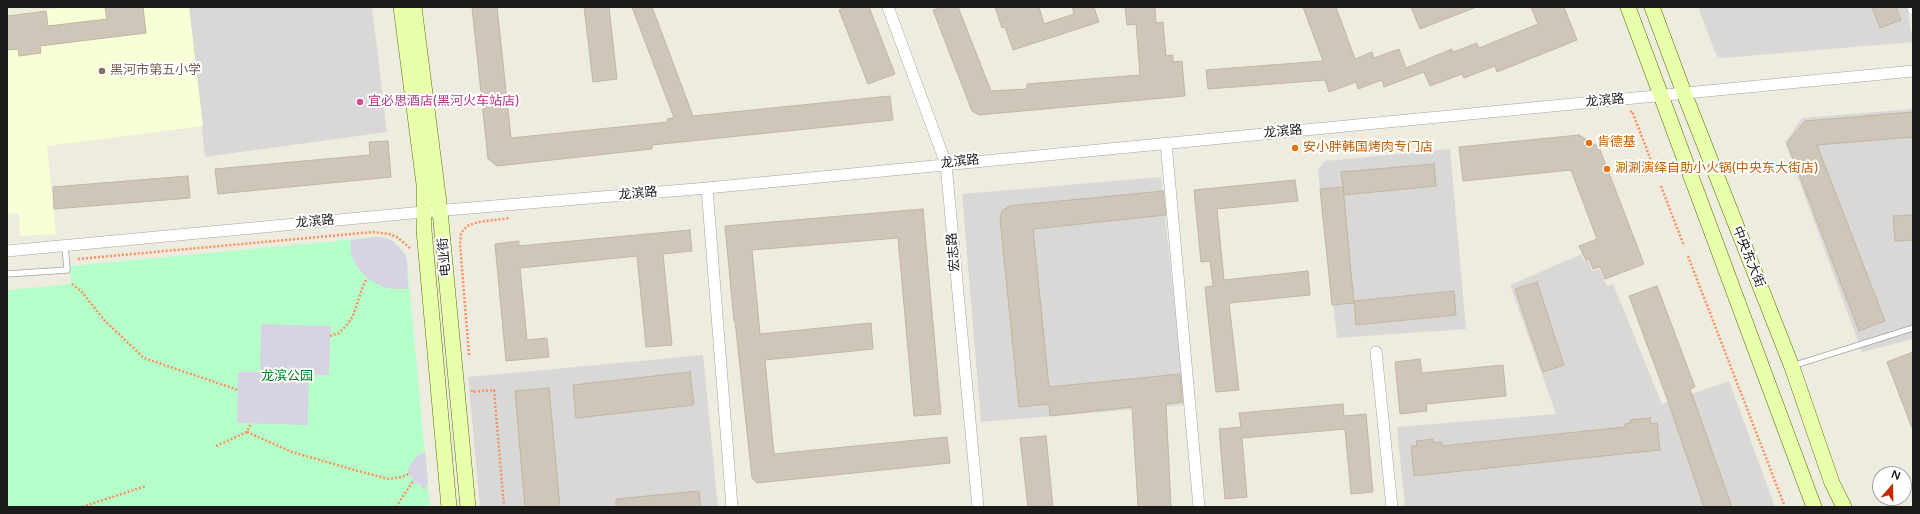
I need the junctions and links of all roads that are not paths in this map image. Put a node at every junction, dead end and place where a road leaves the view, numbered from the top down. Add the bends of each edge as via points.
1 (401, 7) edge
2 (414, 7) edge
3 (888, 7) edge
4 (1628, 7) edge
5 (1652, 7) edge
6 (1913, 71) edge
7 (1684, 93) junction
8 (1660, 95) junction
9 (1166, 143) junction
10 (946, 164) junction
11 (707, 188) junction
12 (440, 211) junction
13 (423, 212) junction
14 (65, 246) junction
15 (7, 251) edge
16 (7, 274) edge
17 (1913, 328) edge
18 (1376, 352) dead end
19 (1792, 366) junction
20 (449, 507) edge
21 (468, 507) edge
22 (732, 507) edge
23 (978, 507) edge
24 (1199, 507) edge
25 (1392, 507) edge
26 (1814, 507) edge
27 (1844, 507) edge

1 - 13 main road, 电业街 via 424,184
2 - 12 main road, 电业街
3 - 10 street, 宏志路
4 - 8 main road, 中央东大街
5 - 7 main road, 中央东大街
6 - 7 street, 龙滨路
7 - 8 street, 龙滨路
7 - 19 main road, 中央东大街
8 - 9 street, 龙滨路
8 - 26 main road, 中央东大街
9 - 10 street, 龙滨路
9 - 24 street
10 - 11 street, 龙滨路
10 - 23 street, 宏志路
11 - 12 street, 龙滨路
11 - 22 street
12 - 13 street, 龙滨路
12 - 21 main road, 电业街
13 - 14 street, 龙滨路
13 - 20 main road, 电业街
14 - 15 street, 龙滨路
14 - 16 lane via 67,270
17 - 19 lane
18 - 25 street
19 - 27 main road, 中央东大街 via 1832,483

